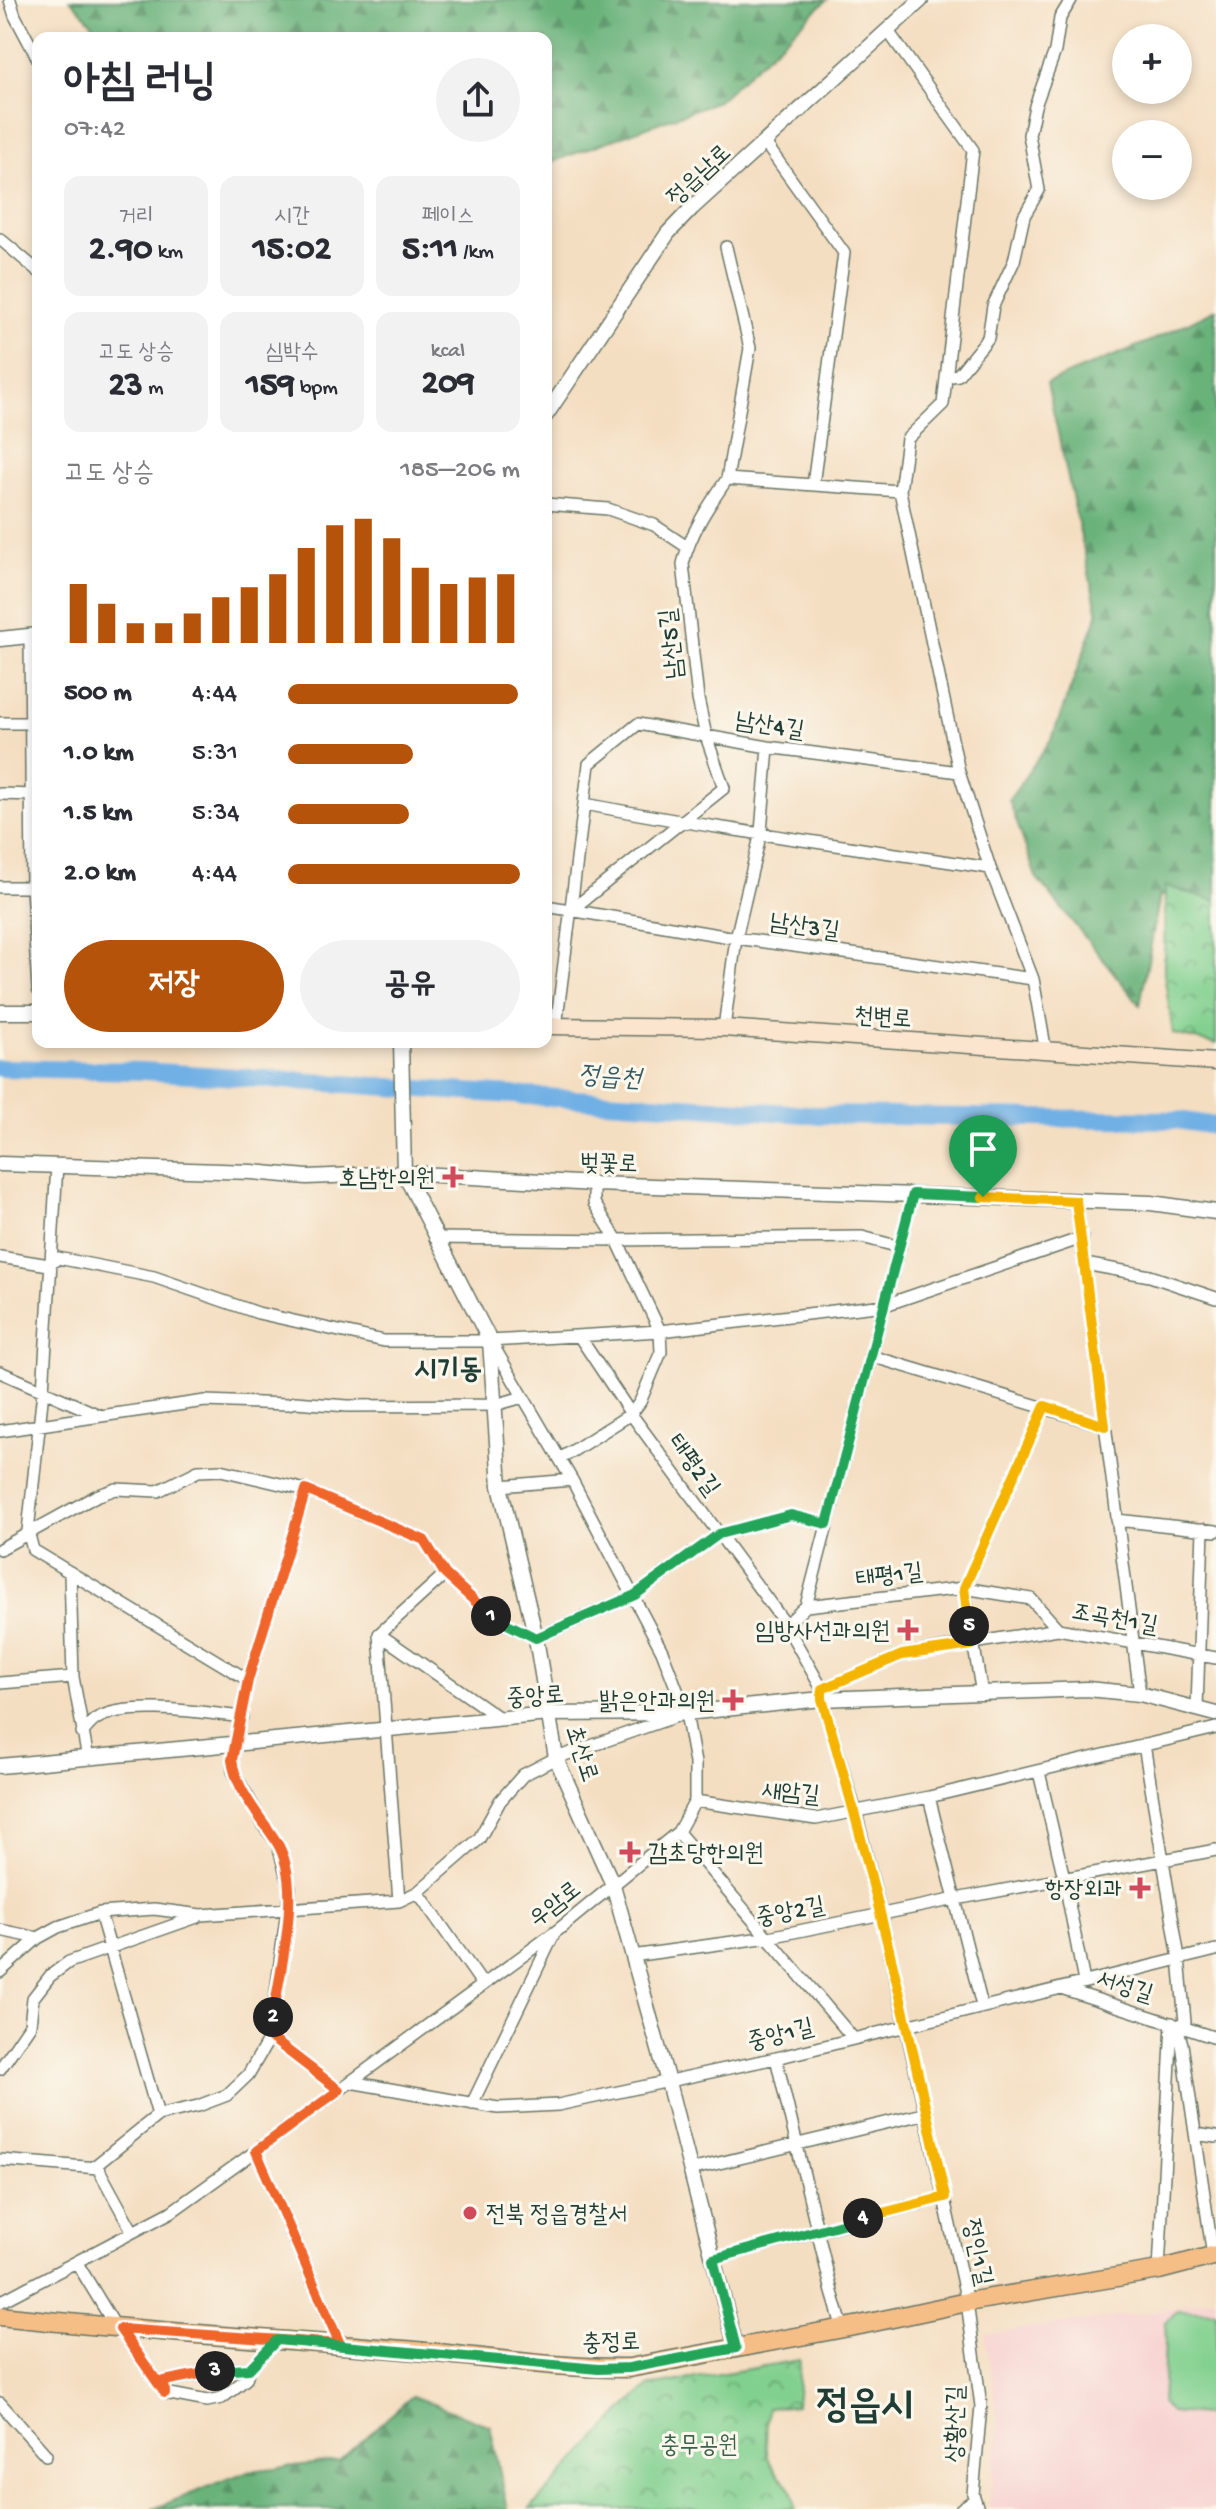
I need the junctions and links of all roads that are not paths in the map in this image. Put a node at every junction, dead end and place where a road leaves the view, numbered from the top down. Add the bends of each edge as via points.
1 (10, 0) edge
2 (921, 0) edge
3 (1071, 0) edge
4 (888, 31) junction
5 (32, 48) edge
6 (765, 143) junction
7 (0, 239) edge
8 (726, 247) dead end
9 (32, 266) edge
10 (946, 377) junction
11 (552, 406) edge
12 (727, 479) junction
13 (813, 485) junction
14 (900, 491) junction
15 (552, 504) edge
16 (687, 547) junction
17 (32, 636) edge
18 (0, 639) edge
19 (32, 694) edge
20 (0, 723) edge
21 (31, 723) junction
22 (706, 736) junction
23 (32, 747) edge
24 (768, 747) junction
25 (959, 772) junction
26 (0, 794) edge
27 (32, 795) edge
28 (585, 804) junction
29 (679, 823) junction
30 (761, 832) junction
31 (990, 868) junction
32 (0, 887) edge
33 (32, 887) edge
34 (552, 907) edge
35 (570, 911) junction
36 (736, 938) junction
37 (1033, 979) junction
38 (0, 1012) edge
39 (32, 1012) edge
40 (552, 1020) edge
41 (552, 1026) edge
42 (724, 1028) junction
43 (401, 1048) edge
44 (1046, 1052) junction
45 (1216, 1062) edge
46 (0, 1164) edge
47 (57, 1165) junction
48 (404, 1173) junction
49 (594, 1184) junction
50 (913, 1194) junction
51 (1076, 1201) junction
52 (1216, 1212) edge
53 (435, 1238) junction
54 (1082, 1238) junction
55 (617, 1240) junction
56 (900, 1247) junction
57 (0, 1257) edge
58 (1085, 1264) junction
59 (49, 1265) junction
60 (1216, 1298) edge
61 (885, 1305) junction
62 (660, 1331) junction
63 (579, 1336) junction
64 (490, 1341) junction
65 (871, 1356) junction
66 (0, 1372) edge
67 (43, 1391) junction
68 (523, 1397) junction
69 (495, 1405) junction
70 (1045, 1406) junction
71 (631, 1414) junction
72 (101, 1416) junction
73 (39, 1426) junction
74 (1105, 1426) junction
75 (0, 1431) edge
76 (560, 1459) junction
77 (572, 1480) junction
78 (500, 1486) junction
79 (306, 1490) junction
80 (1117, 1520) junction
81 (827, 1524) junction
82 (1203, 1529) junction
83 (28, 1531) junction
84 (1216, 1531) edge
85 (719, 1534) junction
86 (0, 1549) edge
87 (70, 1572) junction
88 (445, 1574) junction
89 (964, 1588) junction
90 (635, 1595) junction
91 (806, 1606) junction
92 (786, 1625) junction
93 (1058, 1629) junction
94 (379, 1634) junction
95 (536, 1638) junction
96 (1133, 1641) junction
97 (972, 1645) junction
98 (1199, 1655) junction
99 (1216, 1658) edge
100 (73, 1677) junction
101 (248, 1680) junction
102 (0, 1683) edge
103 (822, 1694) junction
104 (982, 1694) junction
105 (1140, 1694) junction
106 (1197, 1708) junction
107 (686, 1713) junction
108 (548, 1714) junction
109 (1216, 1714) edge
110 (242, 1717) junction
111 (501, 1719) junction
112 (1216, 1728) edge
113 (385, 1730) junction
114 (82, 1733) junction
115 (235, 1744) junction
116 (1144, 1745) junction
117 (556, 1758) junction
118 (88, 1759) junction
119 (0, 1766) edge
120 (1039, 1772) junction
121 (929, 1797) junction
122 (695, 1801) junction
123 (856, 1813) junction
124 (678, 1832) junction
125 (1216, 1850) edge
126 (1164, 1861) junction
127 (1064, 1878) junction
128 (613, 1885) junction
129 (418, 1892) junction
130 (956, 1899) junction
131 (399, 1901) junction
132 (289, 1908) junction
133 (100, 1913) junction
134 (881, 1914) junction
135 (201, 1915) junction
136 (0, 1930) edge
137 (554, 1932) junction
138 (769, 1937) junction
139 (38, 1938) junction
140 (109, 1948) junction
141 (1216, 1950) edge
142 (632, 1956) junction
143 (1179, 1958) junction
144 (0, 1972) edge
145 (1084, 1982) junction
146 (483, 1985) junction
147 (1059, 1987) junction
148 (982, 2006) junction
149 (1174, 2024) junction
150 (905, 2025) junction
151 (270, 2037) junction
152 (853, 2038) junction
153 (1216, 2038) edge
154 (776, 2058) junction
155 (0, 2069) edge
156 (350, 2082) junction
157 (668, 2082) junction
158 (339, 2090) junction
159 (472, 2104) junction
160 (927, 2113) junction
161 (158, 2115) junction
162 (1195, 2134) junction
163 (1216, 2137) edge
164 (798, 2145) junction
165 (256, 2151) junction
166 (0, 2160) edge
167 (95, 2166) junction
168 (690, 2170) junction
169 (945, 2197) junction
170 (819, 2230) junction
171 (133, 2232) junction
172 (1214, 2256) edge
173 (713, 2259) junction
174 (77, 2263) junction
175 (1159, 2270) junction
176 (0, 2302) edge
177 (967, 2302) junction
178 (0, 2316) edge
179 (118, 2329) junction
180 (843, 2329) junction
181 (277, 2340) junction
182 (340, 2344) junction
183 (736, 2348) junction
184 (249, 2369) junction
185 (165, 2393) junction
186 (0, 2403) edge
187 (46, 2455) dead end
188 (976, 2504) edge
189 (961, 2509) edge

1 - 5 street
2 - 4 street, 정읍남로
3 - 10 street via 1060,18 1029,135 1039,190 1024,216 1014,261 993,306 988,338 958,375
4 - 6 street, 정읍남로
4 - 10 street via 973,150
6 - 11 street, 정읍남로 via 668,233
6 - 13 street via 844,253
7 - 9 street
8 - 12 street via 750,348
10 - 14 street via 943,404 907,439
12 - 13 street
12 - 16 street, 남산5길
13 - 14 street
14 - 25 street
15 - 16 street via 608,509 654,525
16 - 22 street, 남산5길 via 683,564
17 - 18 street
19 - 21 street
20 - 21 street
21 - 23 street
22 - 24 street, 남산4길
22 - 28 street, 남산4길 via 638,724 589,764
22 - 29 street, 남산5길 via 724,788
24 - 25 street, 남산4길
24 - 30 street
25 - 31 street
26 - 27 street
28 - 29 street
28 - 35 street
29 - 30 street
29 - 35 street, 남산5길
30 - 31 street
30 - 36 street
31 - 37 street
32 - 33 street
34 - 35 street, 남산3길
35 - 36 street, 남산3길
35 - 40 street
36 - 37 street, 남산3길
36 - 42 street
37 - 44 street
38 - 39 street
41 - 42 main road, 천변로
42 - 44 main road, 천변로
43 - 48 street
44 - 45 main road, 천변로
46 - 47 street, 벚꽃로
47 - 48 street, 벚꽃로 via 307,1177
47 - 59 street
48 - 49 street, 벚꽃로
48 - 53 street, 초산로
49 - 50 street, 벚꽃로
49 - 55 street via 594,1203
50 - 51 street, 벚꽃로
50 - 56 street
51 - 52 street, 벚꽃로
51 - 54 street
53 - 55 street
53 - 64 street, 초산로
54 - 58 street
54 - 61 street
55 - 56 street via 862,1237
55 - 62 street
56 - 61 street
57 - 59 street
58 - 60 street via 1150,1276
58 - 74 street
59 - 64 street via 58,1258 154,1277 258,1313 384,1341
59 - 67 street
61 - 62 street
61 - 65 street
62 - 63 street
62 - 71 street via 661,1352
63 - 64 street
63 - 71 street, 태평2길
64 - 68 street, 우암로
64 - 69 street, 초산로
65 - 70 street
65 - 81 street
66 - 67 street
67 - 72 street
67 - 73 street
68 - 69 street
68 - 76 street, 우암로
69 - 72 street via 205,1401
69 - 78 street, 초산로
70 - 74 street
70 - 89 street
71 - 76 street
71 - 85 street, 태평2길
72 - 73 street
73 - 75 street
73 - 83 street
74 - 80 street
76 - 77 street, 우암로
77 - 78 street
77 - 90 street, 우암로
78 - 95 street, 초산로
79 - 83 street via 221,1470 198,1471 158,1491 116,1489 96,1496
79 - 88 street via 424,1540
79 - 101 street
80 - 82 street
80 - 96 street
81 - 85 street via 791,1515
81 - 91 street
82 - 84 street
82 - 98 street
83 - 86 street
83 - 87 street via 33,1550
85 - 90 street
85 - 92 street, 태평2길
87 - 100 street
87 - 101 street
88 - 94 street
88 - 95 street via 493,1618
89 - 91 street, 태평1길
89 - 93 street, 태평1길 via 1031,1599
89 - 97 street
90 - 95 street
90 - 107 street, 우암로
91 - 92 street
92 - 103 street, 태평2길
93 - 96 street, 조곡천1길
93 - 97 street, 조곡천1길
94 - 111 street
94 - 113 street
95 - 108 street, 초산로
96 - 98 street, 조곡천1길
96 - 105 street
97 - 103 street, 조곡천1길 via 902,1655
97 - 104 street
98 - 99 street, 조곡천1길
98 - 106 street
100 - 102 street
100 - 114 street
101 - 110 street
103 - 104 street, 중앙로
103 - 107 street, 중앙로
103 - 123 street, 정인1길
104 - 105 street, 중앙로 via 1087,1689
105 - 106 street, 중앙로
106 - 109 street, 중앙로
107 - 108 street, 중앙로
107 - 117 street
107 - 122 street, 우암로
108 - 111 street, 중앙로
108 - 117 street, 초산로
110 - 114 street via 134,1709 97,1718
110 - 115 street
111 - 113 street, 중앙로
112 - 116 street, 새암길
113 - 115 street, 중앙로
113 - 131 street
114 - 118 street
115 - 118 street, 중앙로
115 - 132 street via 233,1771 277,1842 290,1888
116 - 120 street, 새암길
116 - 126 street
117 - 128 street, 초산로
117 - 129 street via 523,1775 500,1801 479,1839
118 - 119 street, 중앙로
120 - 121 street, 새암길
120 - 127 street
121 - 123 street, 새암길
121 - 130 street
122 - 123 street, 새암길 via 816,1819
122 - 124 street, 우암로
123 - 134 street, 정인1길
124 - 128 street, 우암로
124 - 138 street
125 - 126 street, 중앙2길
126 - 127 street, 중앙2길
126 - 143 street
127 - 130 street, 중앙2길
127 - 145 street
128 - 137 street, 우암로
128 - 142 street, 초산로
129 - 131 street
129 - 146 street
130 - 134 street, 중앙2길
130 - 148 street
131 - 132 street
132 - 135 street
132 - 151 street
133 - 135 street via 154,1909
133 - 139 street
133 - 140 street
134 - 138 street, 중앙2길
134 - 150 street, 정인1길
135 - 140 street
136 - 139 street
137 - 146 street, 우암로
137 - 159 street
138 - 142 street, 중앙2길
138 - 152 street
139 - 144 street
140 - 155 street via 69,1962 40,1987 30,2025
140 - 161 street
141 - 143 street, 중앙1길
142 - 157 street, 초산로
143 - 145 street, 중앙1길
143 - 149 street, 서성길 via 1185,2022
145 - 147 street, 중앙1길
146 - 156 street, 우암로
147 - 148 street, 중앙1길
147 - 149 street, 서성길
148 - 150 street, 중앙1길
149 - 153 street, 서성길
149 - 162 street via 1182,2044
149 - 175 street
150 - 152 street, 중앙1길
150 - 160 street, 정인1길
151 - 158 street
151 - 161 street via 248,2075 227,2095
152 - 154 street, 중앙1길
154 - 157 street, 중앙1길
154 - 164 street
156 - 158 street, 우암로
156 - 159 street, 중앙1길
157 - 159 street, 중앙1길 via 558,2105
157 - 168 street, 초산로
158 - 165 street, 우암로
160 - 164 street
160 - 169 street, 정인1길
161 - 167 street
162 - 163 street
162 - 172 street
164 - 168 street
164 - 170 street
165 - 171 street, 우암로 via 171,2212
165 - 182 street
166 - 167 street
167 - 171 street
168 - 173 street, 초산로
169 - 170 street
169 - 177 street, 정인1길
170 - 173 street
170 - 180 street
171 - 174 street, 우암로
172 - 175 main road, 충정로
173 - 183 street, 초산로
174 - 176 street, 우암로
174 - 179 street
175 - 177 main road, 충정로
177 - 180 main road, 충정로
177 - 188 street, 상황산길 via 981,2406
178 - 179 main road, 충정로
179 - 181 main road, 충정로
179 - 185 street
180 - 183 main road, 충정로
181 - 182 main road, 충정로
181 - 184 street
182 - 183 main road, 충정로 via 598,2369
184 - 185 street via 164,2381
184 - 185 street via 246,2379 222,2398 207,2401
186 - 187 street
188 - 189 street

